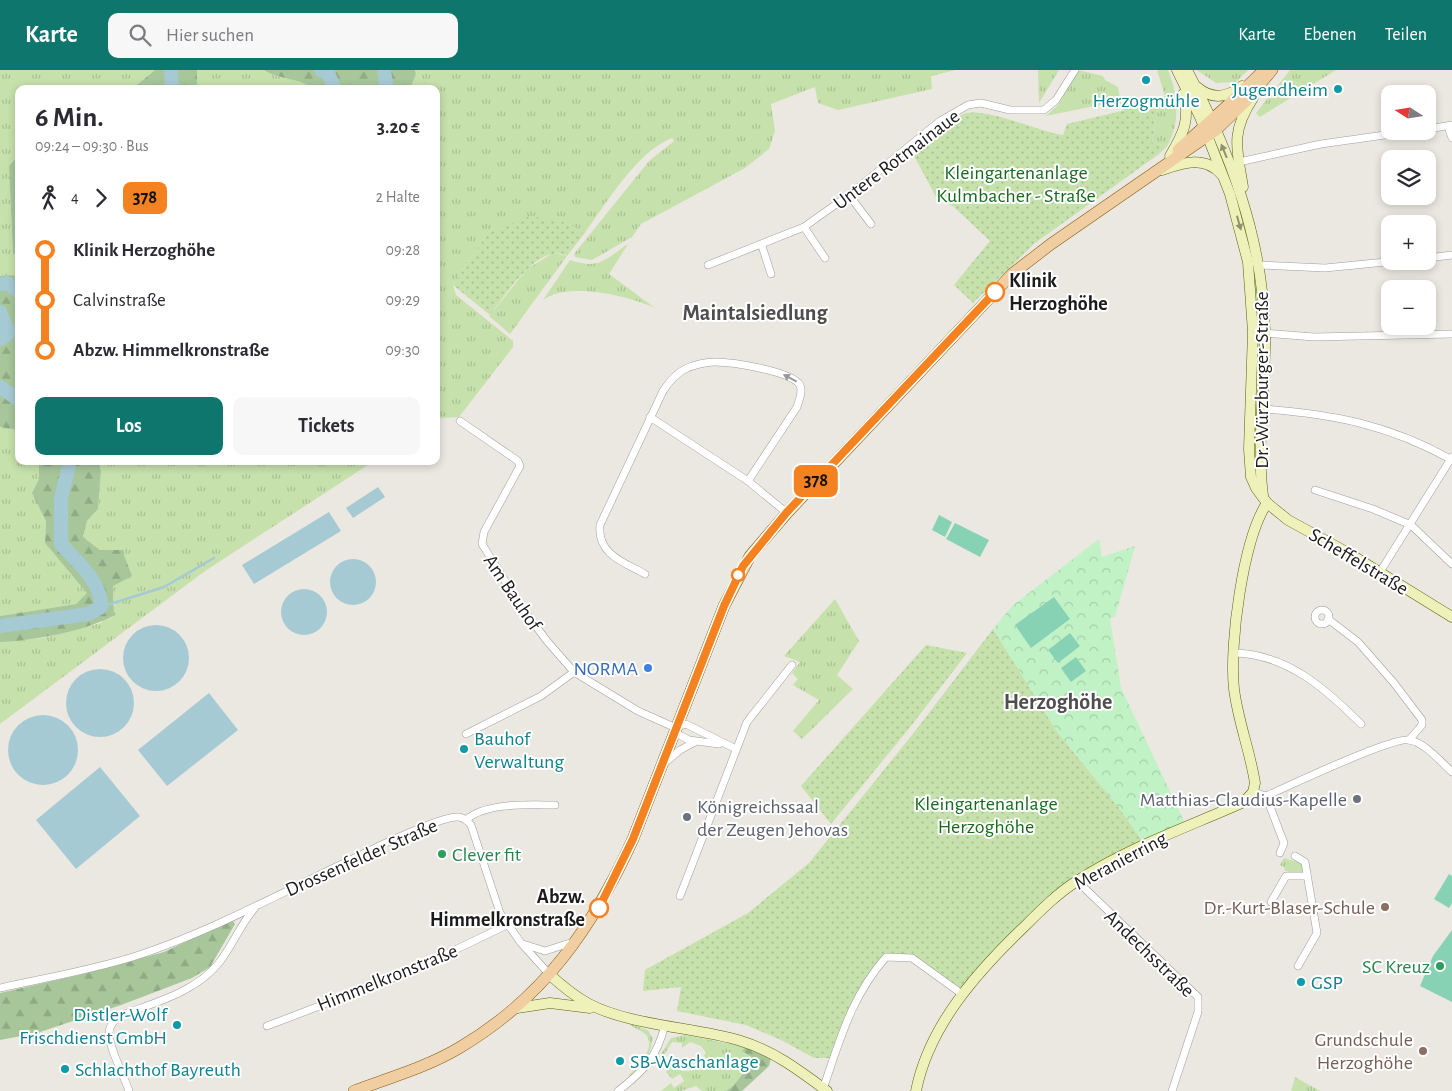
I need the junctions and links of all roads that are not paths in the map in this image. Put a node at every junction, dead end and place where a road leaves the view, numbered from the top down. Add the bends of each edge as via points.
1 (1075, 70) edge
2 (1272, 70) edge
3 (1181, 71) edge
4 (1260, 77) edge
5 (1196, 86) junction
6 (1450, 126) edge
7 (1210, 128) junction
8 (1436, 128) edge
9 (1381, 136) edge
10 (1452, 138) edge
11 (1170, 156) junction
12 (1239, 162) junction
13 (1160, 170) junction
14 (1224, 177) junction
15 (849, 195) junction
16 (1246, 205) junction
17 (871, 224) dead end
18 (804, 227) junction
19 (762, 246) junction
20 (1452, 255) edge
21 (1436, 257) edge
22 (826, 258) dead end
23 (1381, 262) edge
24 (708, 265) dead end
25 (1259, 265) junction
26 (771, 274) dead end
27 (1265, 333) junction
28 (1452, 334) edge
29 (1263, 409) junction
30 (650, 417) junction
31 (460, 422) dead end
32 (1452, 459) edge
33 (748, 481) junction
34 (1315, 490) dead end
35 (1265, 500) junction
36 (787, 512) junction
37 (1411, 525) junction
38 (1452, 564) edge
39 (1380, 572) junction
40 (645, 574) dead end
41 (1452, 617) edge
42 (1328, 619) dead end
43 (1234, 654) junction
44 (792, 665) dead end
45 (574, 672) junction
46 (1361, 724) dead end
47 (676, 728) junction
48 (466, 734) dead end
49 (1408, 740) junction
50 (700, 742) junction
51 (724, 744) junction
52 (736, 749) junction
53 (662, 766) junction
54 (1452, 772) edge
55 (1253, 792) junction
56 (1266, 796) junction
57 (556, 806) dead end
58 (466, 820) junction
59 (1280, 853) dead end
60 (1295, 856) dead end
61 (1307, 876) junction
62 (1076, 881) junction
63 (680, 896) dead end
64 (1271, 902) dead end
65 (256, 906) junction
66 (507, 925) junction
67 (576, 941) junction
68 (521, 943) junction
69 (1298, 966) dead end
70 (549, 974) junction
71 (0, 988) edge
72 (962, 994) junction
73 (517, 1008) junction
74 (604, 1010) junction
75 (665, 1025) junction
76 (267, 1026) dead end
77 (825, 1090) edge
78 (129, 1091) edge
79 (354, 1091) edge
80 (618, 1091) edge
81 (916, 1091) edge
82 (1172, 1091) edge

1 - 15 street, Untere Rotmainaue via 1056,100 1044,110 1010,110 981,103 954,111
2 - 4 main road
3 - 5 main road
3 - 7 main road
3 - 11 main road via 1187,114
4 - 5 main road via 1224,96 1210,95
4 - 7 main road
4 - 12 main road via 1237,129
5 - 7 main road
6 - 8 street
6 - 10 street
7 - 11 main road
7 - 13 main road
7 - 14 main road, Dr.-Würzburger-Straße
16 -> 7 main road, Dr.-Würzburger-Straße
9 - 12 street via 1321,144
11 - 13 main road
12 - 16 main road
13 - 14 main road via 1196,161 1211,166
13 - 36 main road via 1012,274
14 -> 35 main road, Dr.-Würzburger-Straße via 1248,262 1253,332 1249,449 1251,477
15 - 17 street
15 - 18 street, Untere Rotmainaue
16 - 25 main road, Dr.-Würzburger-Straße
18 - 19 street, Untere Rotmainaue
18 - 22 street
19 - 24 street, Untere Rotmainaue
19 - 26 street
20 - 21 street
23 - 25 street via 1325,268
25 - 27 main road, Dr.-Würzburger-Straße
27 - 28 street via 1314,337
27 - 29 main road, Dr.-Würzburger-Straße
29 - 32 street via 1322,414 1374,425
29 - 35 main road, Dr.-Würzburger-Straße via 1261,471
30 - 33 street
33 -> 30 street via 797,407 800,397 799,383 795,378 778,372 714,362 690,367 676,375 663,390
30 - 40 street via 599,530 606,551
31 - 45 street, Am Bauhof via 518,461 519,471 484,532 482,544 520,605
32 - 37 street
33 - 36 street
34 - 37 street
35 - 39 main road, Scheffelstraße via 1288,520
35 - 43 main road via 1252,539 1237,614
36 - 47 main road via 750,556 736,579
37 - 38 street
37 - 39 street
39 - 41 main road, Scheffelstraße
42 - 49 street via 1358,642 1422,720 1422,725
43 - 46 street via 1270,659 1300,672 1320,684
43 - 55 main road via 1234,689 1253,771
44 - 52 street via 752,714
45 - 47 street, Am Bauhof via 618,700
45 - 48 street via 541,696
47 - 50 street via 682,738
47 - 51 street via 686,724
47 - 53 main road
49 - 54 street via 1418,744
49 - 56 street via 1378,747
50 - 51 street
50 - 53 street via 685,746
51 - 52 street
52 - 63 street
53 - 67 main road via 618,873
55 - 56 street
55 - 62 main road, Meranierring via 1244,802 1144,844
56 - 59 street via 1284,843
57 - 58 street, Drossenfelder Straße via 494,808 477,812
58 - 65 street, Drossenfelder Straße via 451,818 372,850
58 - 66 street via 471,825 500,913
60 - 61 street via 1305,862
61 - 64 street via 1286,876
61 - 69 street via 1317,933
62 - 72 main road, Meranierring via 1007,943
62 - 82 street, Andechsstraße via 1198,997 1196,1020
65 - 71 street, Drossenfelder Straße via 136,956
65 - 78 street, Drossenfelder Straße via 209,974 182,991 114,1020 110,1038
66 - 68 street
66 - 76 street, Himmelkronstraße via 411,971
67 - 68 street via 545,951
67 - 70 main road
68 - 70 street
70 - 73 main road
70 - 74 main road via 575,996
72 - 77 street via 912,958 886,958 868,977 848,1014
72 - 81 main road, Meranierring via 938,1034
73 - 74 main road via 557,1004
73 - 79 main road via 458,1049
74 - 75 main road
75 - 77 main road via 741,1041 796,1067
75 - 80 street via 646,1068

